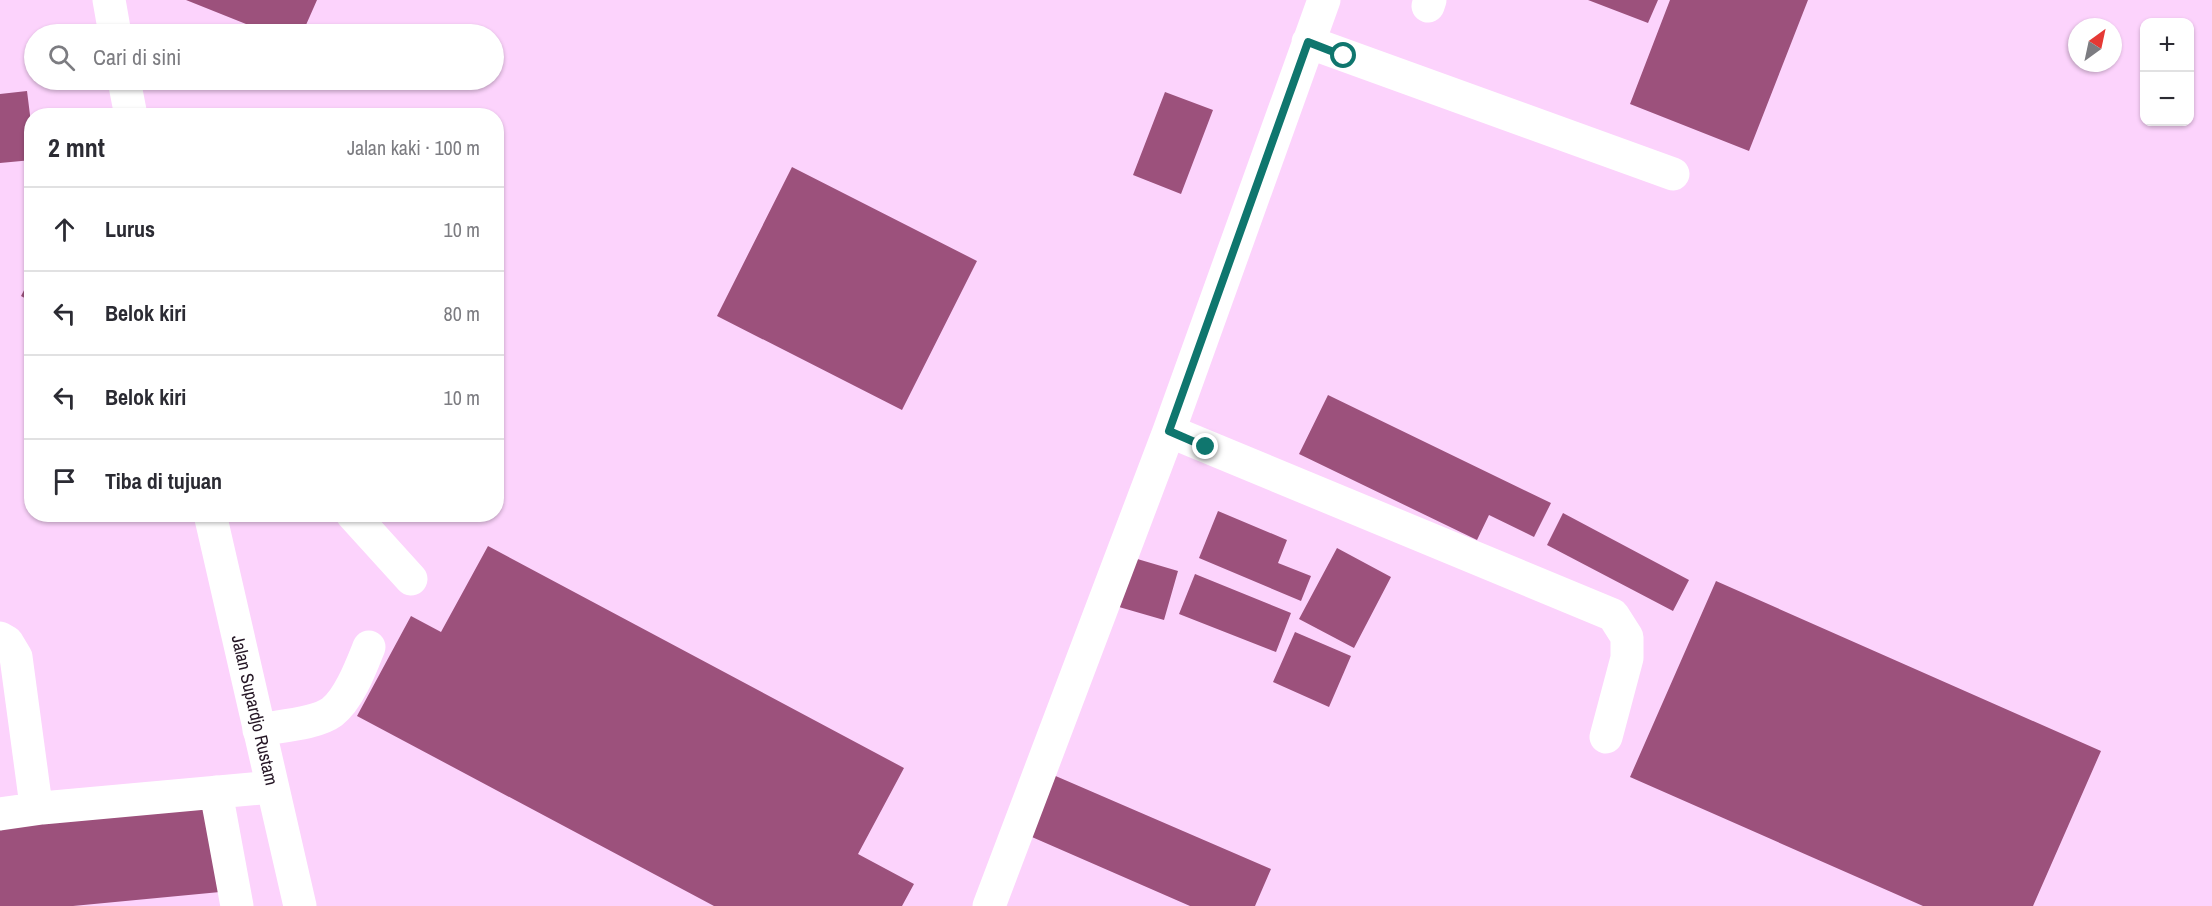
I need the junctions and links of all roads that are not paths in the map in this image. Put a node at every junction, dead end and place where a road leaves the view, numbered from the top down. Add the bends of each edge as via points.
1 (109, 0) edge
2 (1324, 0) edge
3 (113, 24) edge
4 (1308, 42) junction
5 (126, 90) edge
6 (129, 108) edge
7 (1673, 174) dead end
8 (1169, 431) junction
9 (212, 522) edge
10 (359, 522) edge
11 (411, 579) dead end
12 (0, 638) edge
13 (369, 647) dead end
14 (259, 730) junction
15 (1606, 737) dead end
16 (272, 787) junction
17 (216, 792) junction
18 (42, 808) junction
19 (0, 814) edge
20 (237, 906) edge
21 (300, 906) edge
22 (989, 906) edge

1 - 3 main road
2 - 4 main road
4 - 7 main road
4 - 8 main road
5 - 6 main road
8 - 15 main road via 1613,615 1627,637 1627,658
8 - 22 main road
9 - 14 main road, Jalan Supardjo Rustam
10 - 11 main road
12 - 18 main road via 16,657 35,798
13 - 14 main road via 354,683 333,712 317,719
14 - 16 main road, Jalan Supardjo Rustam
16 - 17 main road
16 - 21 main road, Jalan Supardjo Rustam
17 - 18 main road
17 - 20 main road
18 - 19 main road

